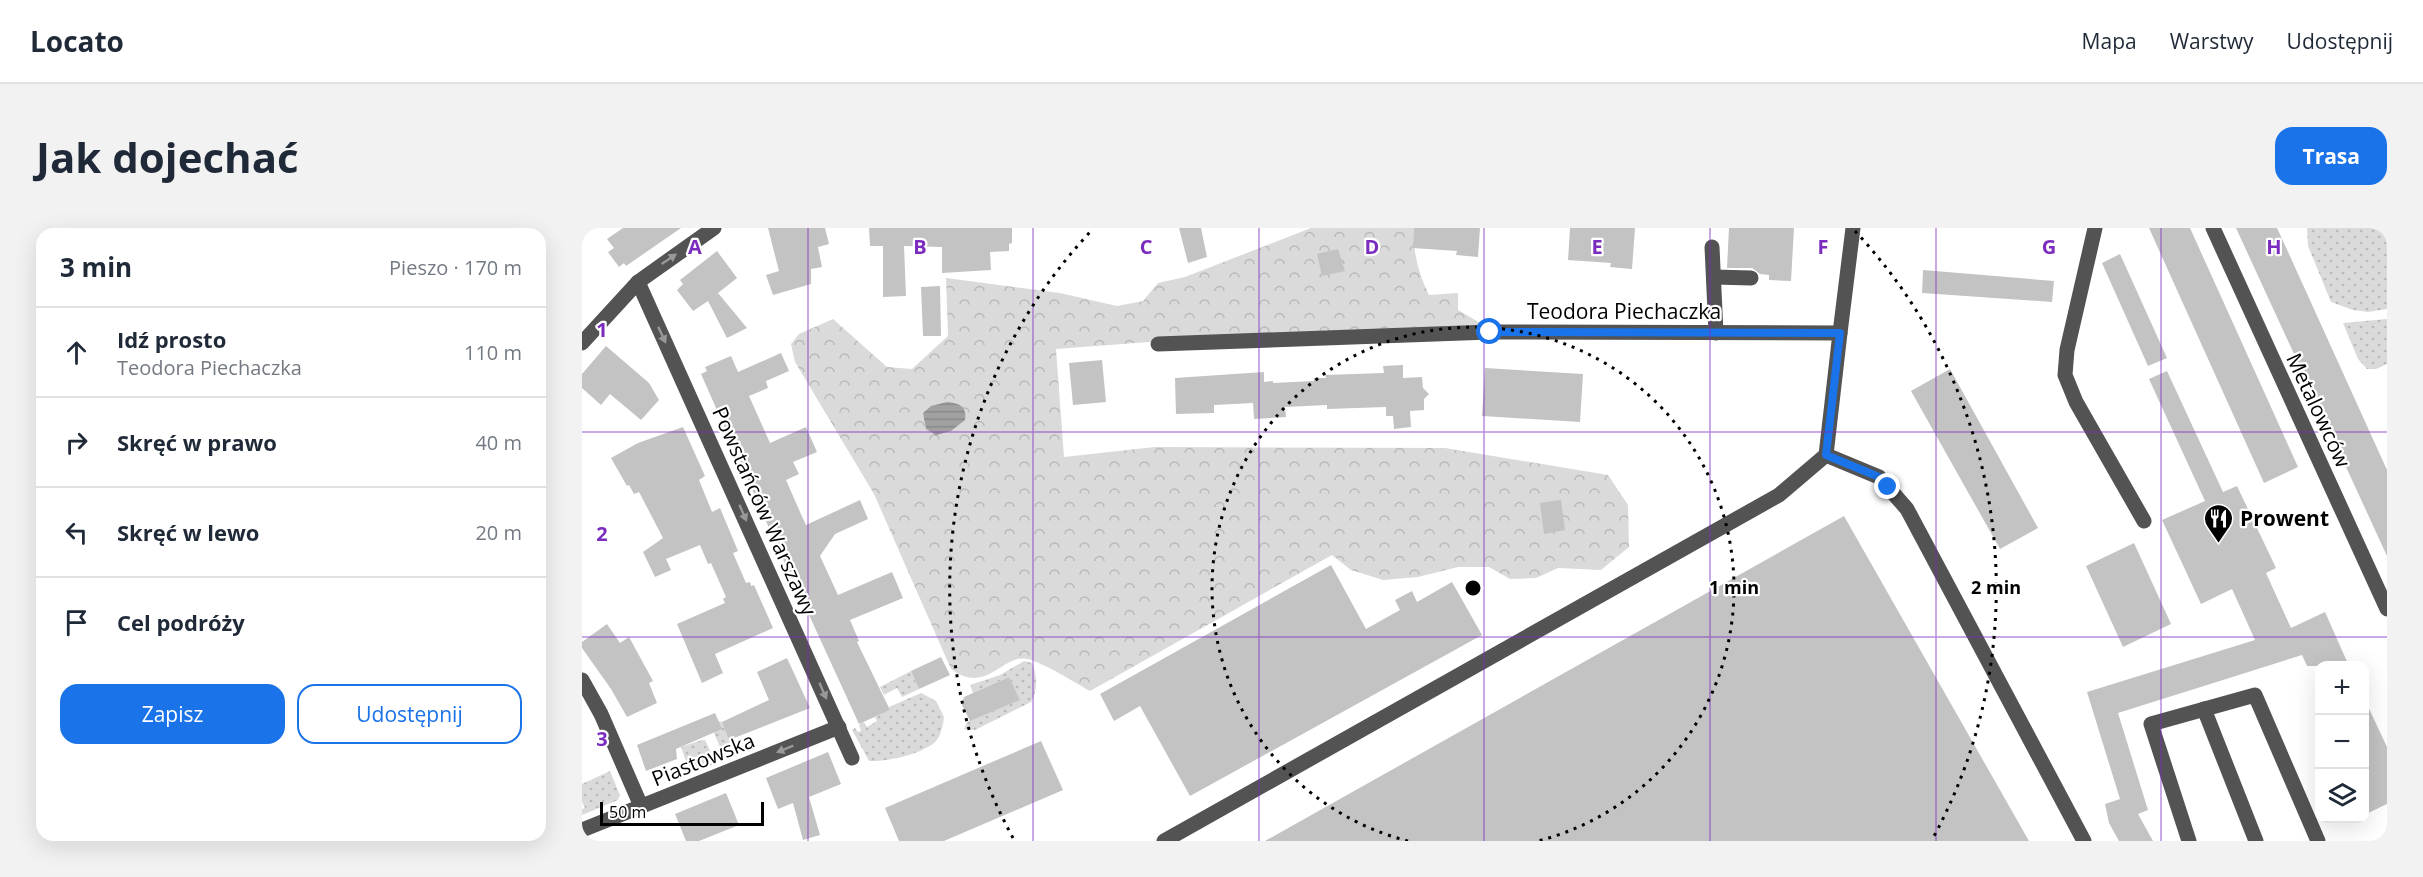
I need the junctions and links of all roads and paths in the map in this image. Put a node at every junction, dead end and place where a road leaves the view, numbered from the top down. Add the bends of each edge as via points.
1 (714, 228) edge
2 (1853, 228) edge
3 (2095, 228) edge
4 (2213, 228) edge
5 (1712, 246) dead end
6 (1714, 277) junction
7 (1751, 278) dead end
8 (638, 282) junction
9 (1716, 333) junction
10 (1840, 333) junction
11 (582, 343) edge
12 (1158, 344) dead end
13 (1826, 455) junction
14 (2144, 521) dead end
15 (2387, 609) edge
16 (582, 680) edge
17 (2204, 709) junction
18 (839, 727) junction
19 (852, 758) dead end
20 (641, 806) junction
21 (582, 830) edge
22 (1164, 841) edge
23 (2084, 841) edge
24 (2189, 841) edge
25 (2256, 841) edge
26 (2318, 841) edge

8 -> 1 street
2 - 10 street
3 - 14 street via 2067,350 2065,375 2076,402
4 - 15 street, Metalowców
5 - 6 street
6 - 7 street
6 - 9 street
8 - 11 street
8 -> 18 street, Powstańców Warszawy
9 - 10 street, Teodora Piechaczka
9 - 12 street, Teodora Piechaczka via 1490,332
10 - 13 street
13 - 22 street via 1779,495
13 - 23 street via 1879,477 1907,509
16 - 20 street
17 - 24 street via 2151,724
17 - 25 street
17 - 26 street via 2255,695
18 - 19 street, Powstańców Warszawy
18 -> 20 street, Piastowska
20 - 21 street, Piastowska

